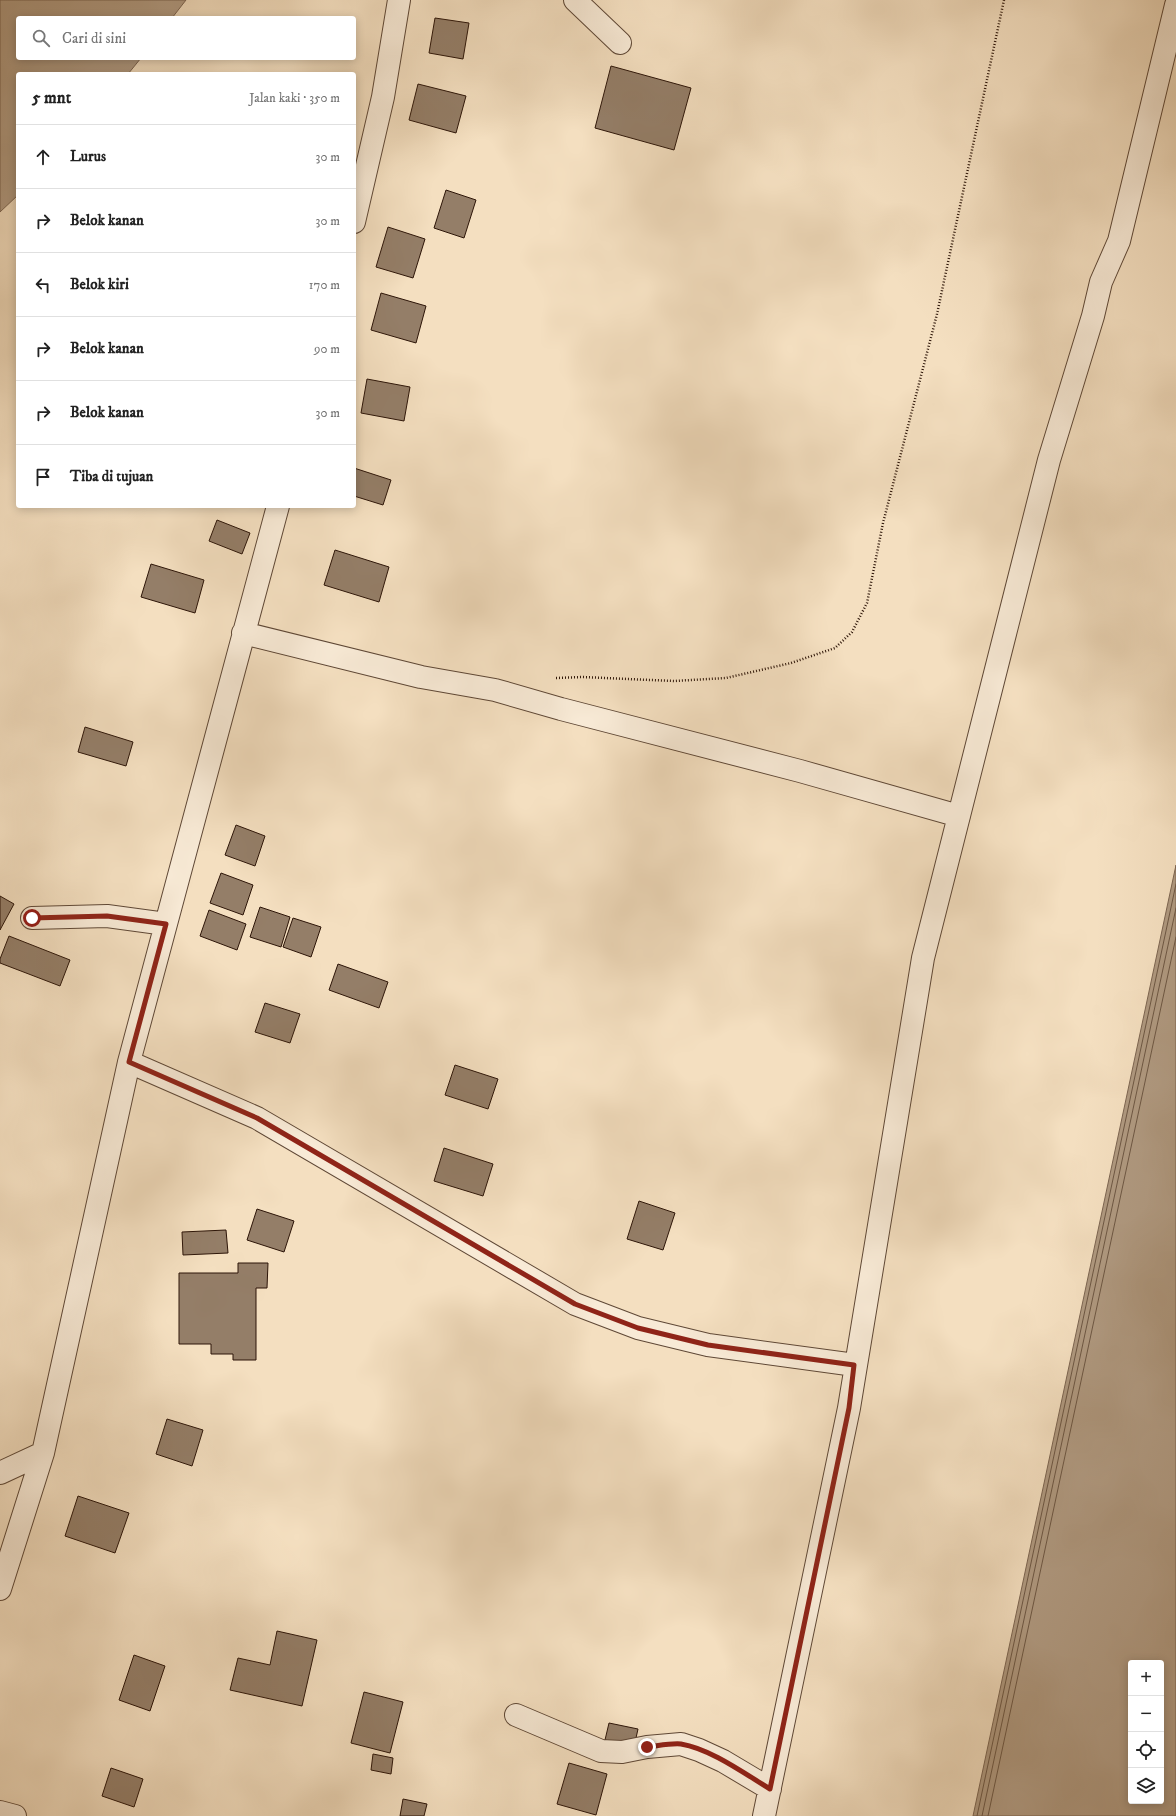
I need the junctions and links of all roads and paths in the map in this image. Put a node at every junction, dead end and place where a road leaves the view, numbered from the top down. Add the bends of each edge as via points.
1 (399, 0) edge
2 (575, 0) edge
3 (1004, 0) edge
4 (1176, 5) edge
5 (620, 43) dead end
6 (356, 213) edge
7 (277, 508) edge
8 (243, 633) junction
9 (551, 678) dead end
10 (959, 816) junction
11 (32, 918) dead end
12 (166, 924) junction
13 (129, 1062) junction
14 (854, 1365) junction
15 (43, 1453) junction
16 (0, 1474) edge
17 (0, 1589) edge
18 (516, 1715) dead end
19 (770, 1789) junction
20 (0, 1812) edge
21 (15, 1816) edge
22 (764, 1816) edge

1 - 6 street via 382,97
2 - 5 street
3 - 9 path via 937,314 883,523 867,603 852,632 835,648 791,663 726,678 674,681
4 - 10 street via 1119,241 1101,282 1049,460
7 - 8 street
8 - 10 street via 421,677 495,690
8 - 12 street
10 - 14 street via 923,958
11 - 12 street via 107,916
12 - 13 street
13 - 14 street via 257,1118 575,1304 638,1328 708,1345
13 - 15 street
14 - 19 street via 849,1408
15 - 16 street
15 - 17 street
18 - 19 street via 601,1751 622,1752 680,1744 723,1761
19 - 22 street
20 - 21 street

